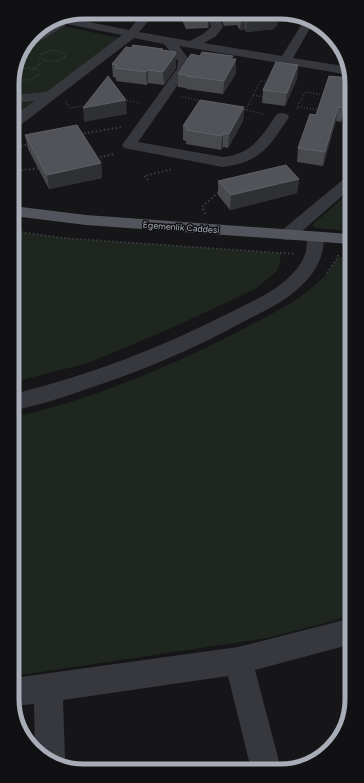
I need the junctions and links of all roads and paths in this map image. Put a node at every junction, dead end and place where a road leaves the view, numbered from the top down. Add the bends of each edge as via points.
1 (145, 19) edge
2 (215, 19) edge
3 (67, 21) edge
4 (66, 22) edge
5 (307, 25) edge
6 (131, 34) junction
7 (39, 37) edge
8 (168, 41) junction
9 (191, 45) junction
10 (286, 60) junction
11 (45, 61) junction
12 (33, 68) junction
13 (21, 69) edge
14 (343, 70) edge
15 (19, 79) edge
16 (271, 82) edge
17 (306, 92) dead end
18 (166, 94) junction
19 (253, 95) junction
20 (325, 95) edge
21 (50, 96) junction
22 (265, 97) edge
23 (19, 99) edge
24 (118, 99) edge
25 (66, 102) dead end
26 (90, 104) edge
27 (157, 107) junction
28 (298, 107) dead end
29 (200, 108) edge
30 (239, 108) edge
31 (246, 110) junction
32 (320, 110) edge
33 (282, 117) joint
34 (19, 119) edge
35 (146, 122) junction
36 (76, 135) edge
37 (31, 144) edge
38 (19, 147) edge
39 (144, 148) junction
40 (89, 159) edge
41 (42, 168) edge
42 (19, 170) edge
43 (345, 185) edge
44 (221, 190) edge
45 (19, 212) edge
46 (206, 218) dead end
47 (19, 226) edge
48 (19, 232) edge
49 (287, 235) junction
50 (345, 240) edge
51 (315, 247) junction
52 (344, 254) edge
53 (19, 401) edge
54 (345, 633) edge
55 (238, 661) junction
56 (48, 687) junction
57 (19, 691) edge
58 (50, 754) edge
59 (265, 764) edge

1 - 6 street
2 - 9 street via 217,28 208,37
3 - 6 street
4 - 7 street
5 - 10 street
6 - 8 street
6 - 21 street
8 - 9 street
8 - 18 street via 181,56 184,64
9 - 10 street
10 - 14 street
11 - 11 path via 59,60 65,58 66,54 58,50 46,52 40,57
11 - 12 path
12 - 13 path
12 - 15 path via 40,74 32,78
16 - 19 path via 260,81
17 - 20 path
18 - 27 street
18 - 29 path via 204,101
19 - 22 path
19 - 31 path
21 - 23 street
21 - 34 street
24 - 27 path
25 - 26 path via 70,108
27 - 35 street
28 - 32 path
30 - 31 path
31 - 33 path
33 - 39 street via 261,147 254,154 240,160 223,162
35 - 36 path
35 - 39 street via 129,145
37 - 38 path
39 - 40 path
41 - 42 path
43 - 49 street
44 - 46 path via 202,207
45 - 49 main road, Egemenlik Caddesi via 86,220
47 - 51 main road, Egemenlik Caddesi
48 - 51 path via 63,238
49 - 51 main road, Egemenlik Caddesi
50 - 51 main road, Egemenlik Caddesi
51 - 52 main road, Egemenlik Caddesi
51 - 52 path
51 - 53 street via 301,275 280,294 197,338 92,379
54 - 55 street
55 - 56 street
55 - 59 street
56 - 57 street
56 - 58 street

